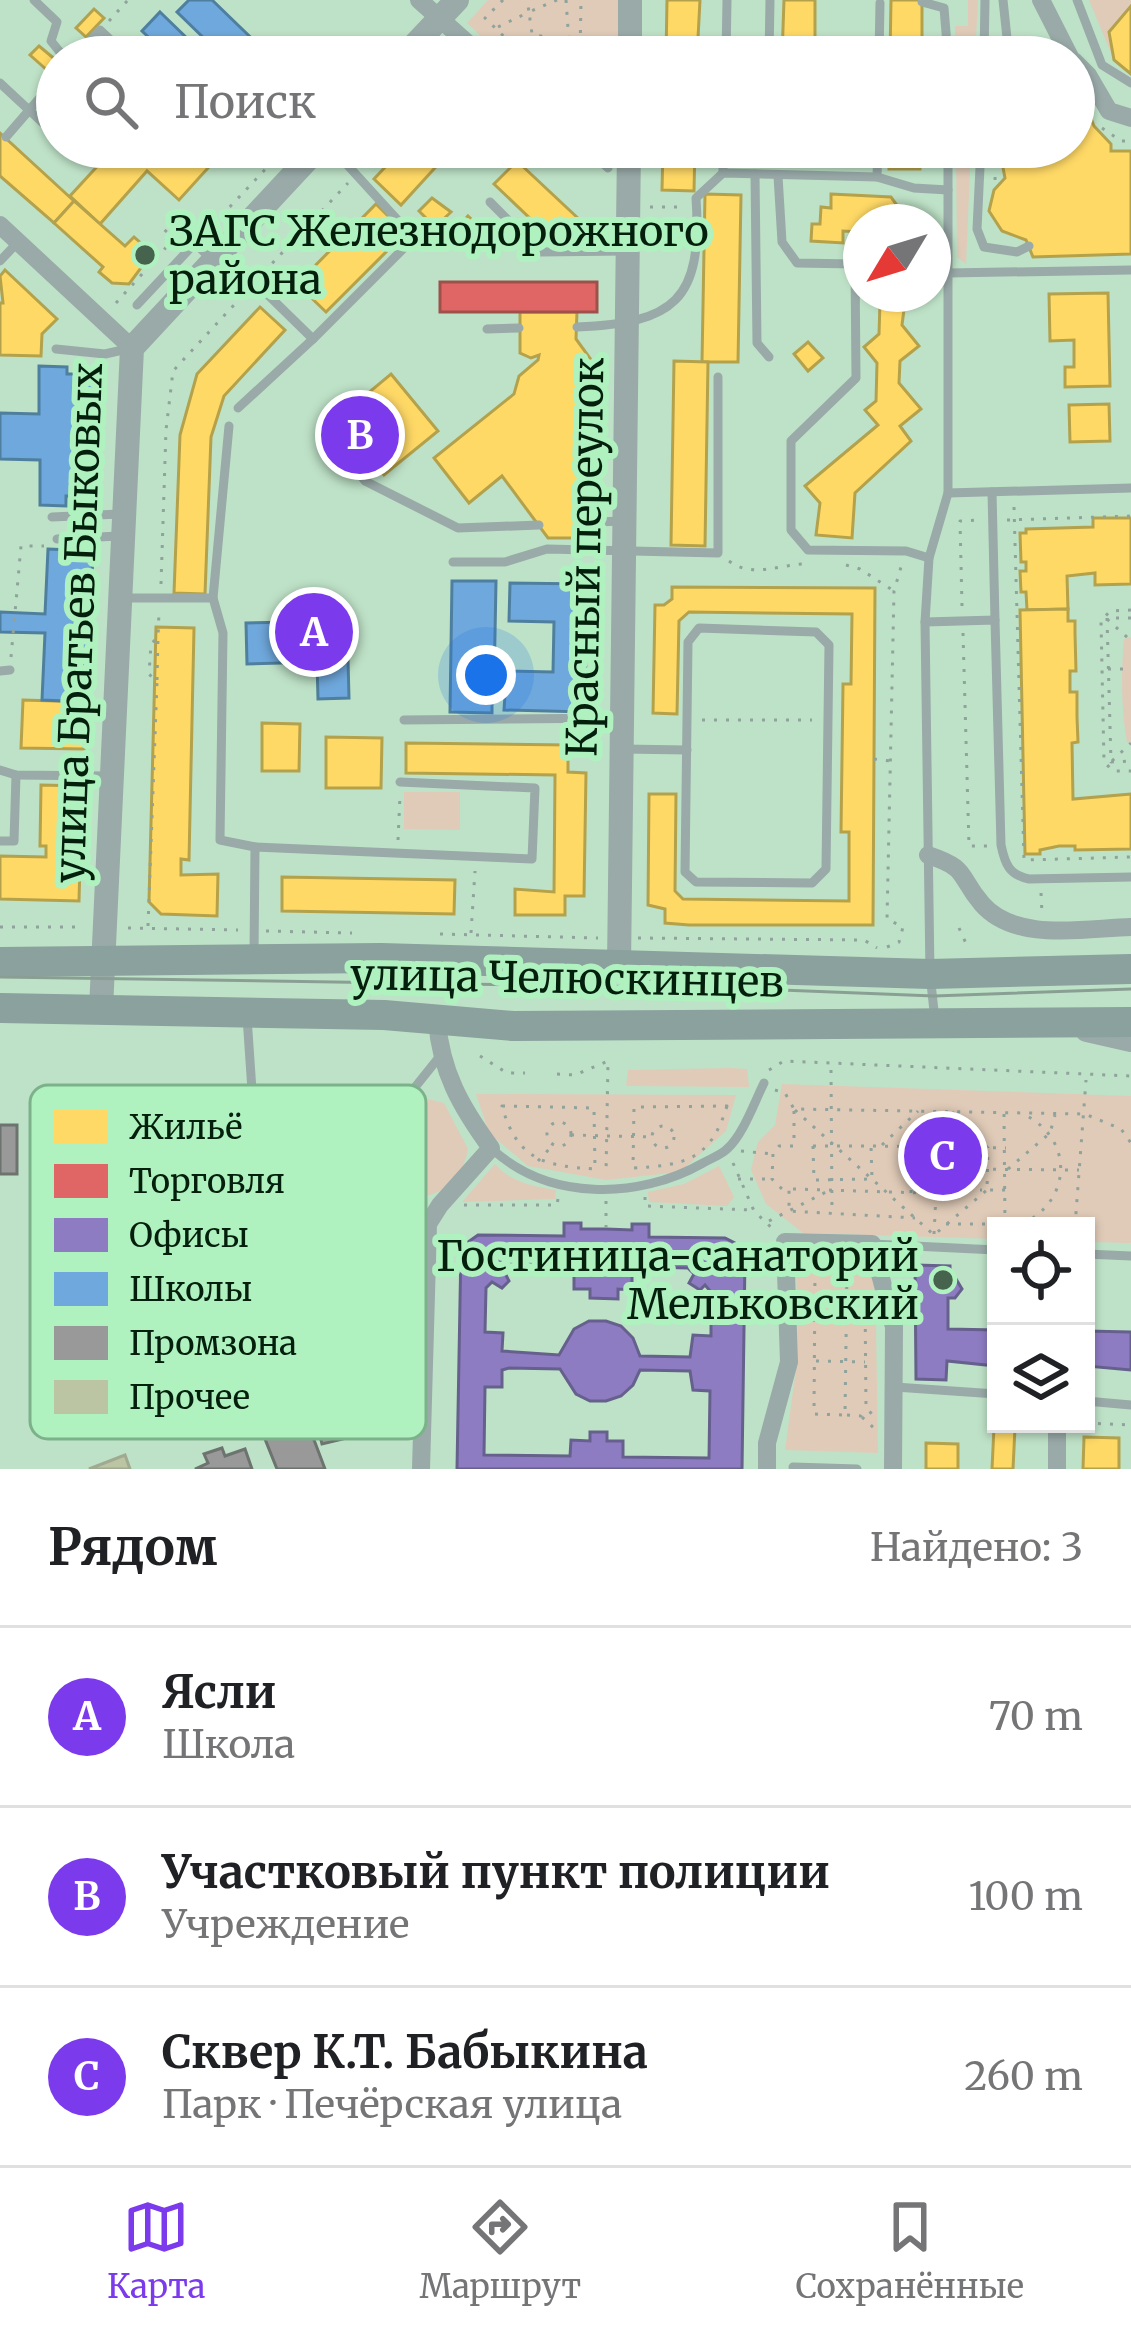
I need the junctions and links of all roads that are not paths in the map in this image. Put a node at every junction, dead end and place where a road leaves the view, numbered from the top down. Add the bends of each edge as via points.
1 (34, 0) edge
2 (419, 0) edge
3 (630, 0) edge
4 (727, 0) edge
5 (770, 0) edge
6 (985, 0) edge
7 (1003, 0) edge
8 (1041, 0) edge
9 (1077, 0) edge
10 (883, 2) edge
11 (922, 2) edge
12 (449, 9) edge
13 (53, 36) edge
14 (423, 36) edge
15 (469, 36) edge
16 (630, 36) edge
17 (726, 36) edge
18 (769, 36) edge
19 (881, 36) edge
20 (946, 36) edge
21 (984, 36) edge
22 (1007, 36) edge
23 (1060, 36) edge
24 (1091, 36) edge
25 (1095, 47) edge
26 (0, 83) edge
27 (1131, 83) edge
28 (1095, 87) edge
29 (36, 102) edge
30 (30, 109) junction
31 (36, 115) edge
32 (1131, 118) edge
33 (6, 137) dead end
34 (299, 168) edge
35 (334, 168) edge
36 (629, 168) edge
37 (723, 168) edge
38 (878, 168) edge
39 (948, 168) edge
40 (980, 168) edge
41 (723, 173) junction
42 (755, 174) junction
43 (778, 176) junction
44 (878, 177) junction
45 (948, 190) junction
46 (490, 202) dead end
47 (948, 204) edge
48 (0, 225) edge
49 (18, 242) junction
50 (1029, 246) dead end
51 (985, 247) junction
52 (627, 251) junction
53 (210, 252) junction
54 (0, 260) edge
55 (1131, 270) edge
56 (987, 272) junction
57 (951, 273) edge
58 (136, 305) dead end
59 (948, 312) edge
60 (626, 325) junction
61 (577, 327) dead end
62 (519, 328) dead end
63 (487, 329) dead end
64 (313, 340) junction
65 (132, 348) junction
66 (56, 349) dead end
67 (770, 357) dead end
68 (718, 376) dead end
69 (238, 408) dead end
70 (229, 426) dead end
71 (322, 428) dead end
72 (1131, 488) edge
73 (992, 492) junction
74 (948, 493) junction
75 (52, 517) dead end
76 (624, 521) junction
77 (595, 522) dead end
78 (125, 524) junction
79 (538, 525) dead end
80 (58, 543) road end
81 (624, 552) junction
82 (929, 558) junction
83 (453, 562) dead end
84 (120, 598) junction
85 (214, 598) junction
86 (995, 620) junction
87 (925, 622) junction
88 (622, 718) junction
89 (404, 720) dead end
90 (622, 749) junction
91 (687, 750) junction
92 (0, 770) edge
93 (16, 775) junction
94 (112, 776) junction
95 (400, 782) road end
96 (0, 841) edge
97 (255, 848) junction
98 (928, 856) junction
99 (1131, 877) edge
100 (1131, 927) edge
101 (254, 945) junction
102 (619, 952) junction
103 (381, 958) junction
104 (0, 962) edge
105 (103, 964) junction
106 (1131, 969) edge
107 (930, 974) junction
108 (0, 1007) edge
109 (101, 1010) junction
110 (247, 1012) junction
111 (384, 1015) junction
112 (437, 1021) junction
113 (1131, 1022) edge
114 (1056, 1023) junction
115 (936, 1024) junction
116 (1131, 1040) edge
117 (440, 1056) junction
118 (764, 1083) dead end
119 (252, 1085) edge
120 (417, 1085) edge
121 (491, 1148) junction
122 (426, 1234) edge
123 (872, 1244) junction
124 (987, 1250) edge
125 (1095, 1254) edge
126 (1131, 1256) edge
127 (895, 1387) junction
128 (987, 1393) edge
129 (1095, 1402) edge
130 (1131, 1405) edge
131 (1057, 1433) edge
132 (422, 1439) edge
133 (793, 1466) edge
134 (422, 1469) edge
135 (767, 1469) edge
136 (857, 1469) edge
137 (893, 1469) edge
138 (1057, 1469) edge

1 - 13 lane via 57,22
2 - 12 street
3 - 16 street
4 - 17 lane
5 - 18 lane
6 - 21 lane
7 - 22 lane
8 - 23 street
9 - 24 lane
10 - 19 lane
11 - 20 lane via 944,8
12 - 14 street
12 - 15 street
25 - 27 lane via 1102,65
26 - 30 lane
28 - 32 street via 1109,111
29 - 30 lane
30 - 31 lane
30 - 33 lane
34 - 53 street
35 - 64 lane via 414,238
36 - 52 street, Красный переулок
37 - 41 lane
38 - 44 lane
39 - 45 lane
40 - 51 lane via 977,229
41 - 42 lane
41 - 60 lane via 696,198 698,240 685,288 648,320
42 - 43 lane
42 - 67 lane via 757,343
43 - 44 lane
43 - 82 lane via 782,242 797,263 855,264 856,379 790,441 790,530 808,550 906,550
44 - 45 lane
45 - 47 lane
46 - 52 lane via 540,252
48 - 49 street, улица Братьев Быковых
49 - 54 lane
49 - 65 street, улица Братьев Быковых
50 - 51 lane
51 - 56 lane
52 - 60 street, Красный переулок
53 - 58 lane
53 - 64 lane
53 - 65 street
55 - 56 lane
56 - 57 lane
59 - 74 lane
60 - 61 lane
60 - 76 street, Красный переулок
62 - 63 lane
64 - 69 lane
65 - 66 lane
65 - 78 street, улица Братьев Быковых via 120,437
68 - 81 lane via 718,553
70 - 85 lane
71 - 79 lane via 365,481 458,528
72 - 73 lane
73 - 74 lane
73 - 86 lane
74 - 82 lane
75 - 78 lane
76 - 77 lane
76 - 81 street, Красный переулок
78 - 80 lane
78 - 84 street, улица Братьев Быковых
81 - 83 lane via 547,549 505,562
81 - 88 street, Красный переулок
82 - 87 lane
84 - 85 lane
84 - 94 street, улица Братьев Быковых
85 - 97 lane via 223,633 220,840
86 - 87 lane
86 - 99 lane via 1008,868 1029,879
87 - 98 lane
88 - 89 lane
88 - 90 street, Красный переулок
90 - 91 lane
90 - 102 street, Красный переулок
91 - 91 lane via 685,872 696,882 812,883 826,869 829,645 816,632 699,628 688,642
92 - 93 lane
93 - 94 lane
93 - 96 lane via 14,841
94 - 105 street, улица Братьев Быковых
95 - 97 lane via 535,788 532,859
97 - 101 lane
98 - 100 street via 958,865 984,906 1016,924
98 - 107 lane
101 - 103 main road, улица Челюскинцев
101 - 105 main road, улица Челюскинцев
102 - 103 main road, улица Челюскинцев
102 - 107 main road, улица Челюскинцев via 710,965
103 - 111 main road via 368,994
104 - 105 main road, улица Челюскинцев
105 - 109 street, улица Братьев Быковых
106 - 107 main road, улица Челюскинцев
107 - 115 lane
108 - 109 main road, улица Челюскинцев
109 - 110 main road, улица Челюскинцев
110 - 111 main road, улица Челюскинцев
110 - 119 lane
111 - 112 main road, улица Челюскинцев
112 - 115 main road, улица Челюскинцев
112 - 117 street
113 - 114 main road, улица Челюскинцев
114 - 115 main road, улица Челюскинцев
114 - 116 street
117 - 120 lane
117 - 121 street
118 - 121 lane via 729,1148 646,1186 560,1186
121 - 122 street via 440,1204
123 - 124 lane
123 - 127 street via 894,1327
123 - 135 street via 785,1241 789,1362
125 - 126 lane
127 - 128 lane
127 - 137 street
129 - 130 lane
131 - 138 street
132 - 134 street
133 - 136 lane

